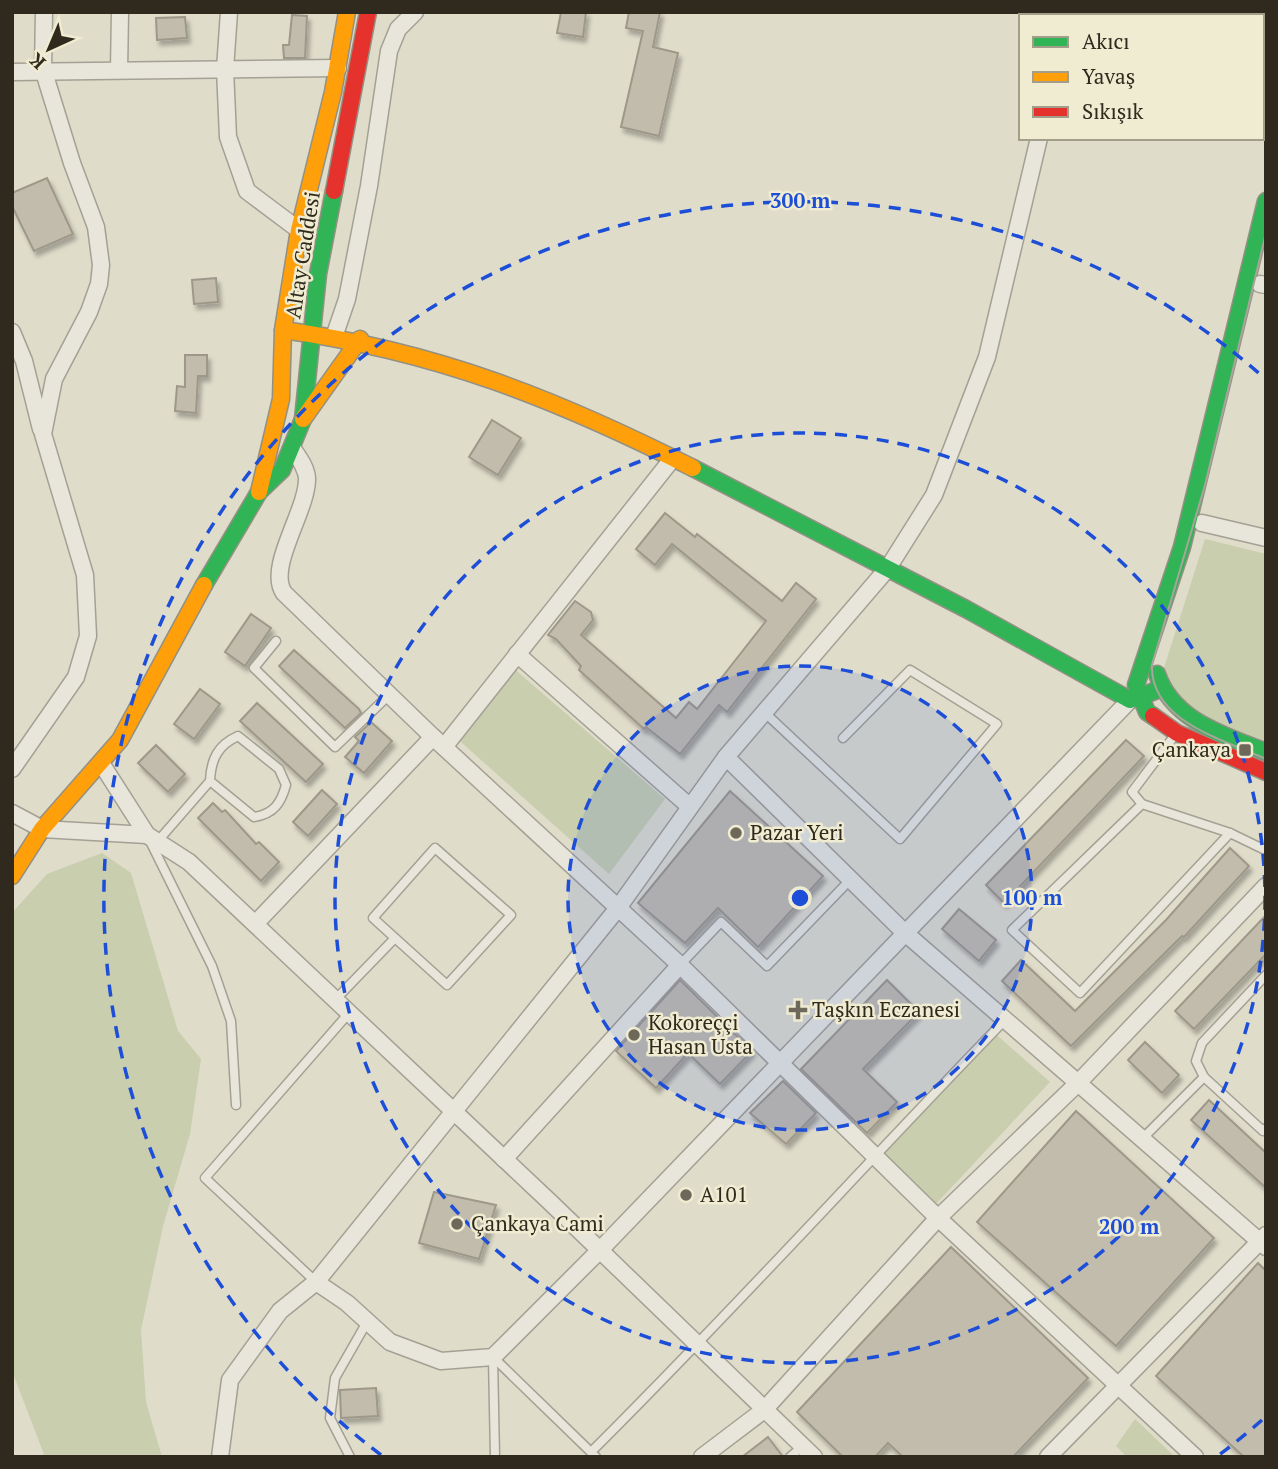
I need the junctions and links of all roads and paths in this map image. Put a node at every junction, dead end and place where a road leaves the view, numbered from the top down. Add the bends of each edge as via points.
1 (44, 12) edge
2 (120, 12) edge
3 (229, 12) edge
4 (347, 12) edge
5 (368, 12) edge
6 (415, 12) edge
7 (338, 68) junction
8 (43, 69) junction
9 (225, 69) junction
10 (119, 70) junction
11 (12, 72) edge
12 (1040, 140) edge
13 (1266, 201) edge
14 (299, 230) junction
15 (1266, 262) edge
16 (1263, 285) edge
17 (283, 330) junction
18 (12, 332) edge
19 (311, 333) junction
20 (335, 334) junction
21 (360, 339) junction
22 (18, 362) edge
23 (303, 419) junction
24 (43, 435) junction
25 (293, 449) junction
26 (673, 458) junction
27 (259, 492) junction
28 (1202, 523) junction
29 (1266, 538) edge
30 (888, 568) junction
31 (276, 641) dead end
32 (517, 654) junction
33 (1159, 686) junction
34 (390, 694) junction
35 (1136, 699) junction
36 (764, 712) junction
37 (1177, 733) junction
38 (843, 738) dead end
39 (438, 742) junction
40 (1266, 752) edge
41 (726, 757) junction
42 (101, 763) junction
43 (12, 769) edge
44 (1266, 772) edge
45 (210, 780) junction
46 (1142, 804) junction
47 (689, 806) junction
48 (12, 813) edge
49 (42, 829) junction
50 (1230, 833) junction
51 (152, 838) junction
52 (1264, 849) dead end
53 (12, 876) edge
54 (850, 880) junction
55 (1266, 886) edge
56 (618, 908) junction
57 (255, 924) junction
58 (904, 932) junction
59 (395, 938) junction
60 (680, 965) junction
61 (1266, 975) edge
62 (335, 1000) junction
63 (349, 1013) junction
64 (1005, 1020) junction
65 (780, 1064) junction
66 (1204, 1077) junction
67 (1078, 1083) junction
68 (236, 1105) dead end
69 (452, 1110) junction
70 (1266, 1128) edge
71 (1142, 1139) junction
72 (874, 1155) junction
73 (504, 1159) junction
74 (938, 1218) junction
75 (1264, 1241) edge
76 (600, 1250) junction
77 (316, 1282) junction
78 (367, 1322) junction
79 (698, 1345) junction
80 (493, 1357) junction
81 (1120, 1383) junction
82 (764, 1409) junction
83 (802, 1453) edge
84 (594, 1454) edge
85 (220, 1457) edge
86 (350, 1457) edge
87 (495, 1457) edge
88 (702, 1457) edge
89 (1048, 1457) edge
90 (1195, 1457) edge

1 - 8 street
2 - 10 street
3 - 9 street
4 - 7 main road, Altay Caddesi
5 - 19 main road, Altay Caddesi
6 - 20 street via 398,29 390,51 356,254
7 - 9 street
7 - 14 main road, Altay Caddesi
8 - 10 street
8 - 11 street
8 - 24 street via 96,227 101,265 89,312 54,379
9 - 10 street
9 - 14 street via 228,137 247,191
12 - 30 street via 1006,287 968,415 934,495
13 - 35 main road via 1182,547 1136,685
14 - 17 main road, Altay Caddesi
15 - 16 main road
16 - 28 main road
17 - 19 main road
17 - 27 main road, Altay Caddesi via 281,399
18 - 22 street
19 - 20 main road
19 - 23 main road, Altay Caddesi
20 - 21 main road
21 - 23 main road via 335,370 320,402
21 - 26 main road via 510,385
22 - 24 street
23 - 25 main road, Altay Caddesi
24 - 43 street via 85,575 88,636 76,677
25 - 27 main road, Altay Caddesi via 282,470
25 - 34 street via 307,479 281,568 280,587
26 - 30 main road
26 - 32 street
27 - 42 main road, Altay Caddesi via 120,740
28 - 29 street
28 - 33 main road via 1162,649
30 - 35 main road
30 - 36 street
31 - 34 lane via 254,668 335,747
32 - 39 street
32 - 47 street
33 - 35 main road
33 - 40 main road via 1186,714
34 - 39 street
35 - 37 main road
35 - 58 street
36 - 38 lane via 900,839 997,724 910,670
36 - 41 street
37 - 44 main road
37 - 46 lane via 1132,792
39 - 56 street
39 - 57 street
41 - 47 street
41 - 54 street
42 - 49 main road, Altay Caddesi
42 - 51 street
45 - 45 lane via 254,817 265,815 281,802 286,785 279,769 238,736 223,743 214,758
45 - 51 lane
46 - 50 lane
46 - 50 lane via 1012,930 1080,993
47 - 56 street
48 - 49 street
49 - 51 street
49 - 53 main road, Altay Caddesi
50 - 52 lane
51 - 57 street via 189,862
51 - 68 lane via 212,966 230,1021
54 - 58 street
54 - 60 lane via 767,966 721,922
55 - 67 street
56 - 60 street
56 - 69 street
57 - 62 street
58 - 64 street
58 - 65 street
59 - 59 lane via 447,985 511,915 435,848 373,918
59 - 62 lane
60 - 65 street
60 - 73 street
61 - 66 lane via 1202,1042 1196,1062
62 - 63 street
63 - 69 street
63 - 77 lane via 205,1178
64 - 67 street
64 - 72 lane
65 - 72 street
65 - 76 street
66 - 70 lane via 1263,1131
66 - 71 lane
67 - 71 street
67 - 74 street
69 - 73 street
69 - 77 street
71 - 75 street
72 - 74 street
72 - 79 lane
73 - 76 street
74 - 81 street
74 - 82 street
75 - 81 street
76 - 79 street
76 - 80 street
77 - 78 street
77 - 85 street via 280,1311 230,1380
78 - 80 street via 390,1342 441,1361
78 - 86 lane via 335,1378 330,1418
79 - 82 street
79 - 84 lane
80 - 84 lane
80 - 87 lane
81 - 89 street
81 - 90 street
82 - 83 street
82 - 88 street

